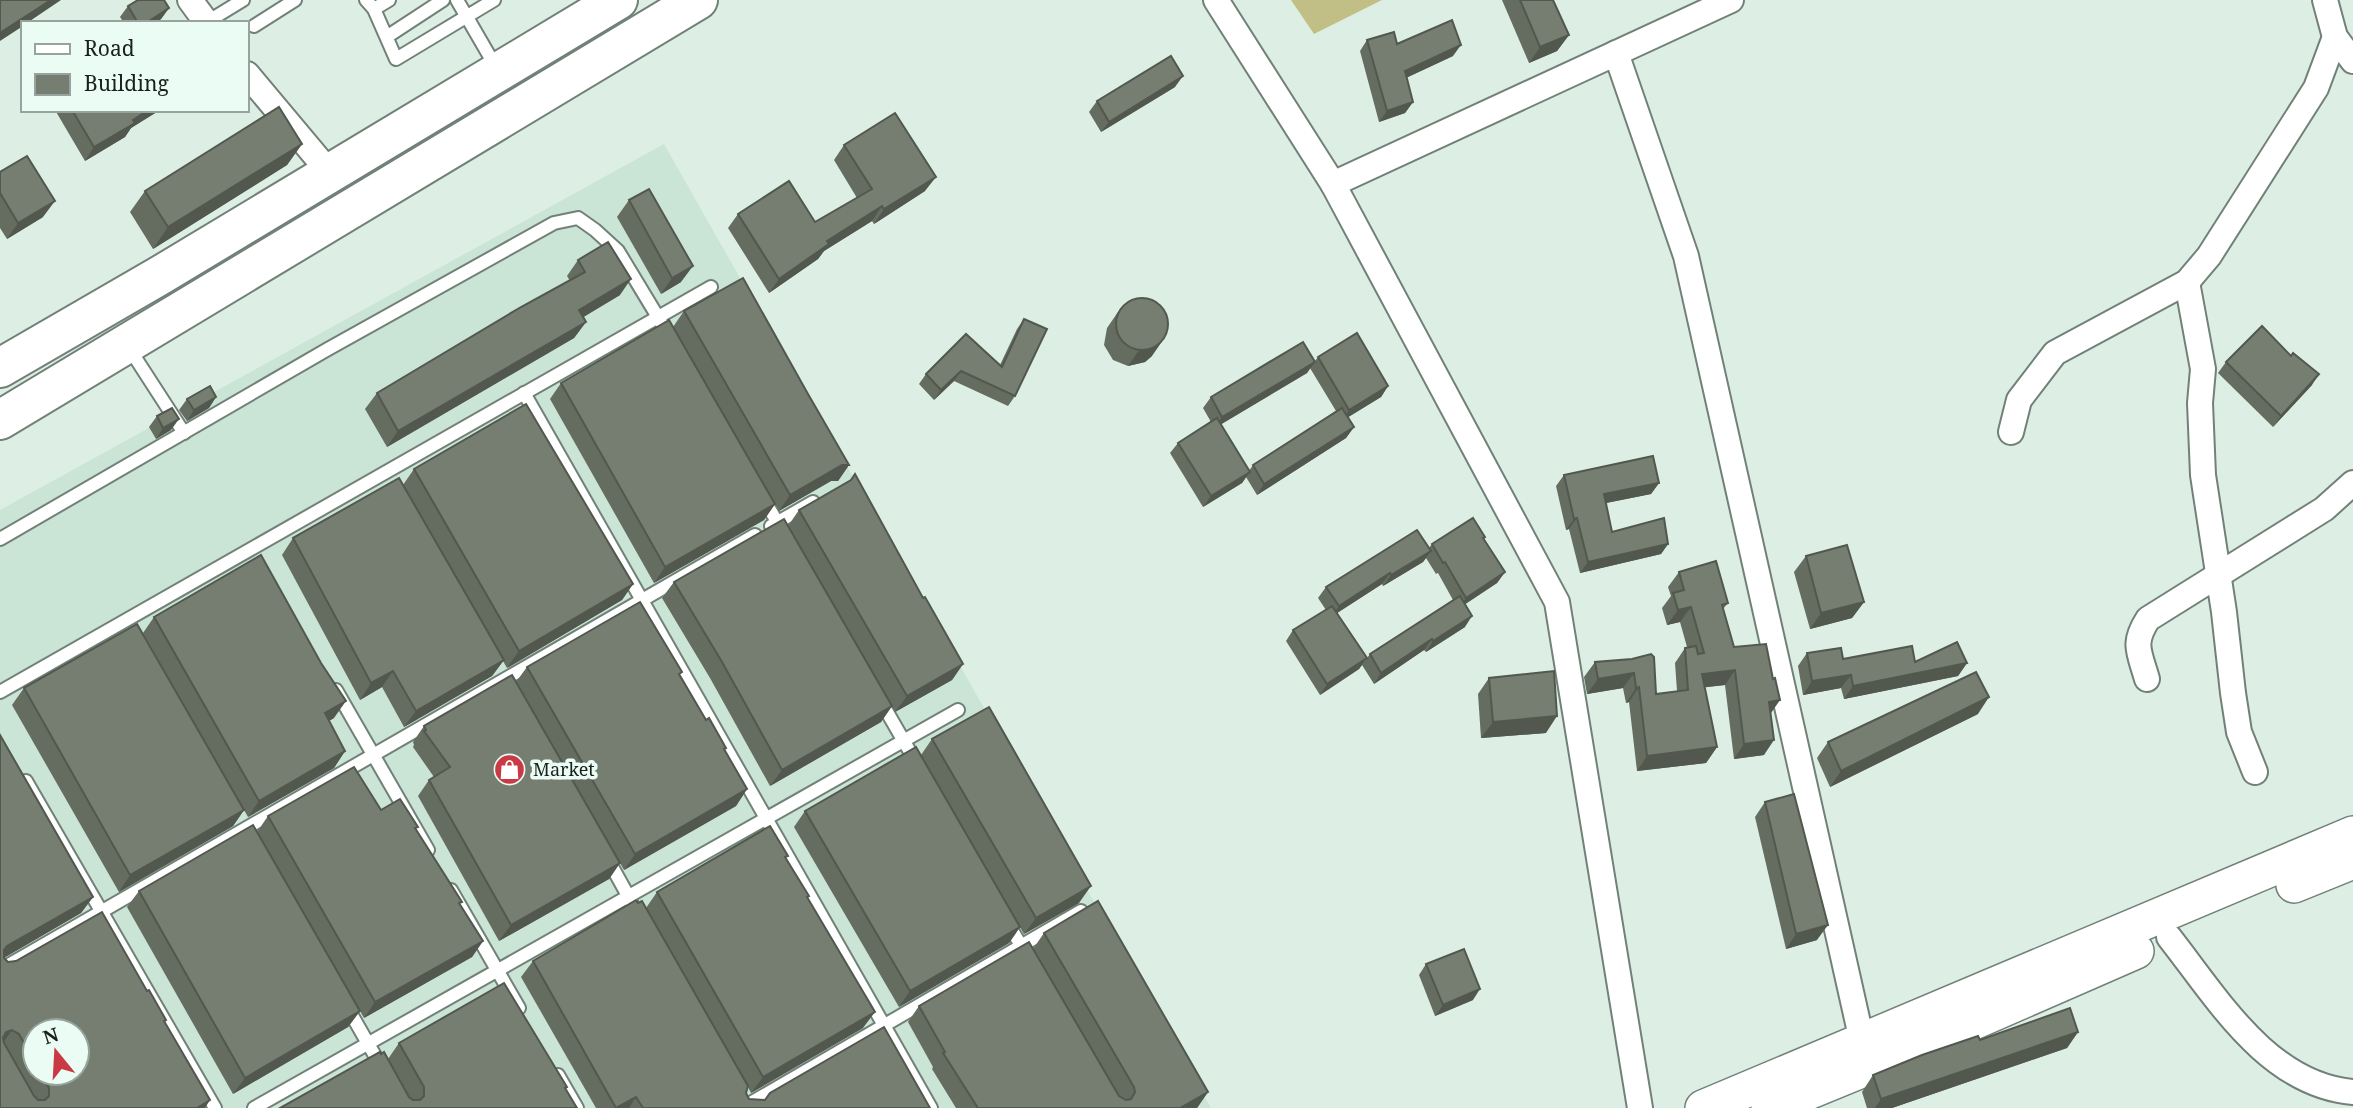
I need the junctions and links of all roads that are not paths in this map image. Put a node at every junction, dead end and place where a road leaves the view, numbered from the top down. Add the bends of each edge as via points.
1 (190, 0) edge
2 (243, 0) edge
3 (295, 0) edge
4 (389, 0) edge
5 (443, 0) edge
6 (457, 0) edge
7 (494, 0) edge
8 (618, 0) edge
9 (698, 0) edge
10 (1216, 0) edge
11 (1731, 0) edge
12 (2325, 0) edge
13 (370, 4) edge
14 (467, 17) junction
15 (206, 21) edge
16 (209, 21) edge
17 (254, 26) dead end
18 (388, 36) junction
19 (2335, 37) junction
20 (1616, 53) junction
21 (531, 54) junction
22 (2353, 61) edge
23 (499, 73) junction
24 (248, 75) edge
25 (554, 87) junction
26 (330, 173) junction
27 (1334, 184) junction
28 (2187, 282) junction
29 (711, 286) dead end
30 (658, 317) junction
31 (127, 345) junction
32 (679, 353) edge
33 (0, 368) edge
34 (524, 393) junction
35 (0, 420) edge
36 (2011, 432) dead end
37 (184, 433) junction
38 (2353, 483) edge
39 (756, 486) edge
40 (824, 496) edge
41 (777, 523) junction
42 (0, 539) edge
43 (791, 547) edge
44 (2218, 576) junction
45 (642, 600) junction
46 (327, 674) edge
47 (501, 674) junction
48 (2147, 679) dead end
49 (0, 692) edge
50 (511, 692) edge
51 (876, 692) edge
52 (958, 710) dead end
53 (904, 741) junction
54 (373, 755) junction
55 (20, 771) edge
56 (2255, 772) dead end
57 (924, 777) edge
58 (766, 818) junction
59 (242, 823) junction
60 (2353, 834) edge
61 (252, 841) edge
62 (601, 848) edge
63 (2353, 861) edge
64 (435, 863) edge
65 (442, 875) edge
66 (632, 902) junction
67 (1000, 909) edge
68 (102, 911) junction
69 (1081, 911) edge
70 (2169, 937) junction
71 (1021, 946) junction
72 (1035, 969) edge
73 (0, 970) edge
74 (497, 970) junction
75 (341, 996) edge
76 (524, 1016) edge
77 (884, 1025) junction
78 (1862, 1041) junction
79 (368, 1044) junction
80 (550, 1062) edge
81 (386, 1076) edge
82 (2353, 1091) edge
83 (746, 1103) edge
84 (215, 1108) edge
85 (254, 1108) edge
86 (577, 1108) edge
87 (931, 1108) edge
88 (1640, 1108) edge
89 (1703, 1108) edge
90 (1769, 1108) edge

1 - 15 street
2 - 16 lane
3 - 17 lane
4 - 13 lane
5 - 18 lane
6 - 14 lane
7 - 14 lane
8 - 21 main road
9 - 25 main road
10 - 27 street
11 - 20 street
12 - 19 street
13 - 18 lane
14 - 18 lane via 396,58
14 - 23 lane
19 - 22 street
19 - 28 street via 2316,88 2209,256
20 - 27 street
20 - 78 street via 1686,256
21 - 23 main road
21 - 25 main road
23 - 26 main road
24 - 26 street
25 - 31 main road
26 - 33 main road
27 - 88 street via 1557,602
28 - 36 street via 2055,353 2019,400
28 - 44 street via 2203,369 2203,475
29 - 30 lane
30 - 32 lane
30 - 34 lane
30 - 37 lane via 618,251 595,230 578,218 554,223
31 - 35 main road
31 - 37 lane
34 - 45 lane
34 - 49 lane via 257,553
37 - 42 lane
38 - 44 street via 2324,509
39 - 41 lane
40 - 41 lane
41 - 43 lane
41 - 45 lane
44 - 48 street via 2148,619 2137,636
44 - 56 street via 2239,732
45 - 47 lane
45 - 58 lane
46 - 54 lane
47 - 50 lane
47 - 54 lane
51 - 53 lane
52 - 53 lane
53 - 57 lane
53 - 58 lane
54 - 59 lane
54 - 64 lane
55 - 68 lane
58 - 66 lane
58 - 77 lane
59 - 61 lane
59 - 68 lane
60 - 78 main road
62 - 66 lane
63 - 70 main road
65 - 74 lane
66 - 74 lane
67 - 71 lane
68 - 73 lane
68 - 84 lane
69 - 71 lane
70 - 82 street via 2262,1050 2323,1086
70 - 90 main road
71 - 72 lane
71 - 77 lane
74 - 76 lane
74 - 79 lane
75 - 79 lane
77 - 83 lane
77 - 87 lane
78 - 89 main road
79 - 81 lane
79 - 85 lane
80 - 86 lane

